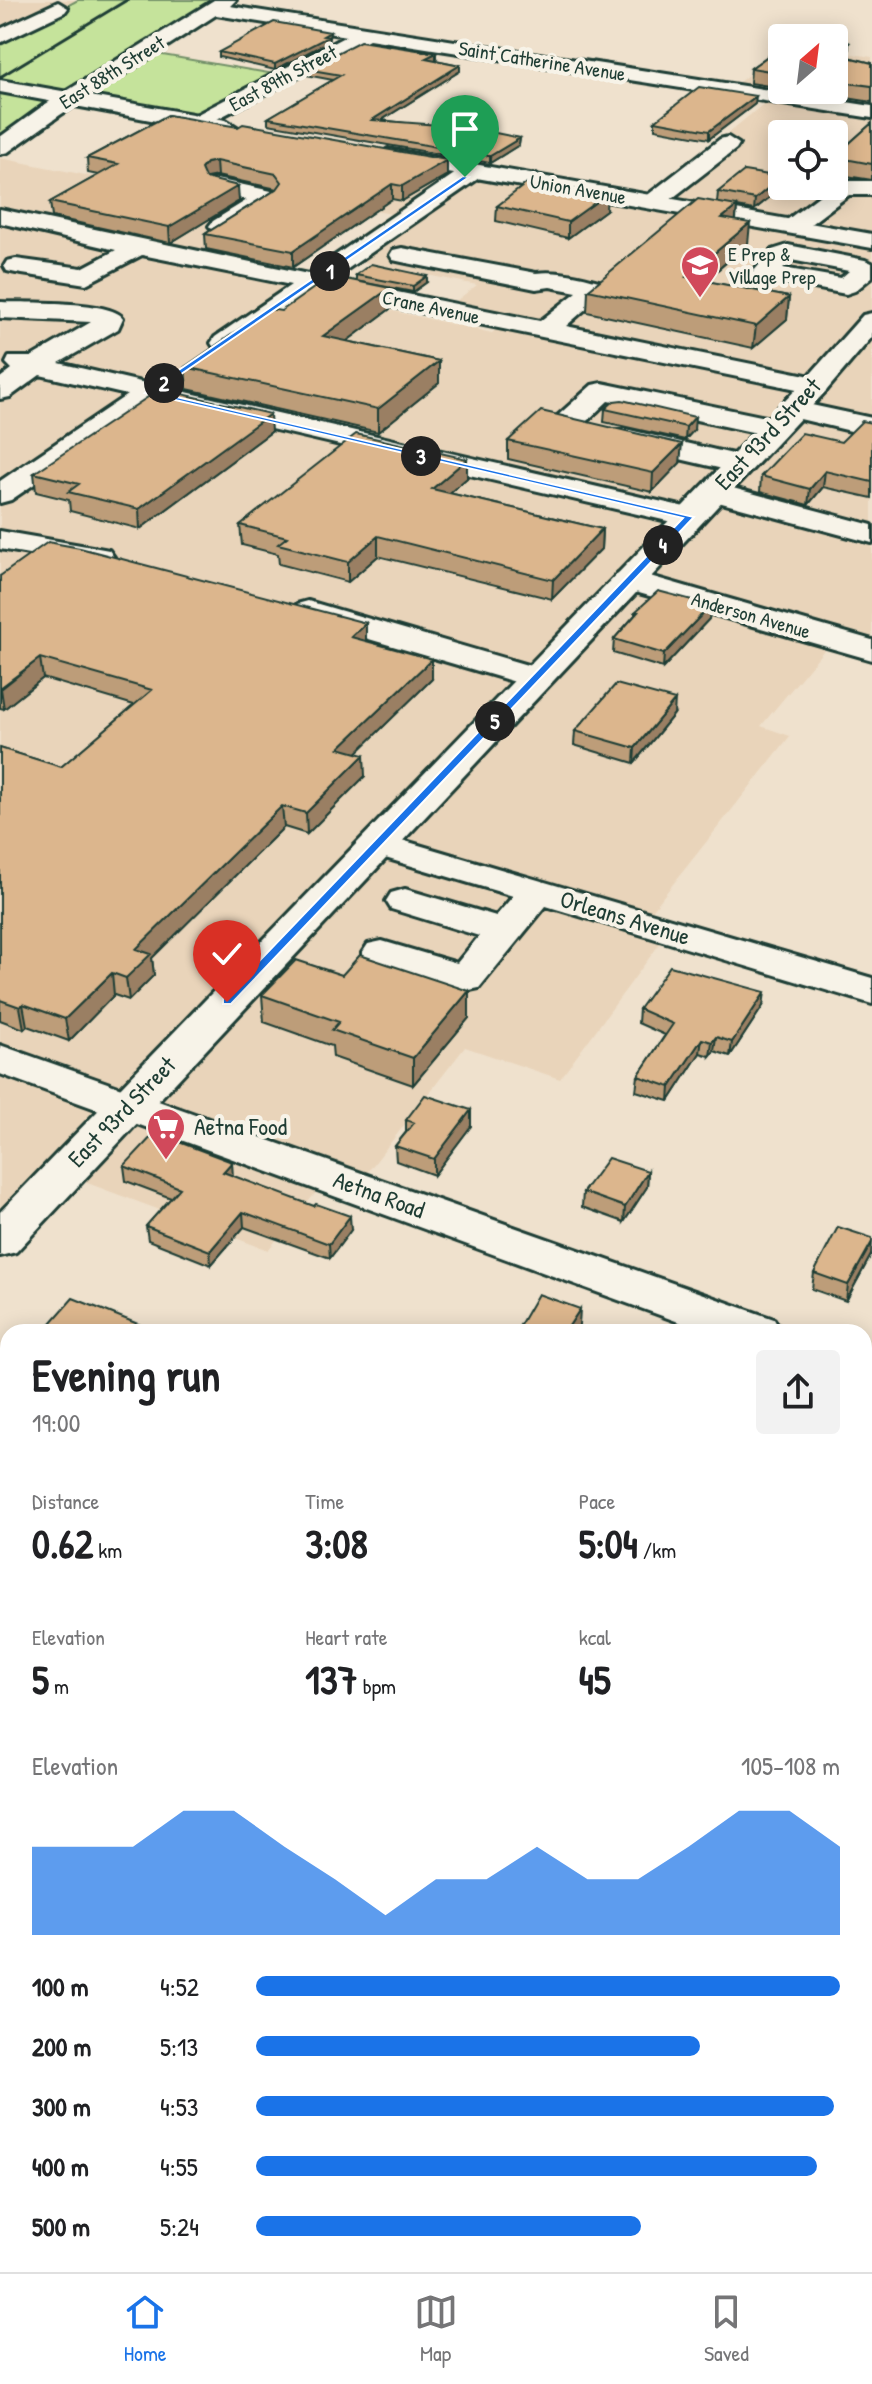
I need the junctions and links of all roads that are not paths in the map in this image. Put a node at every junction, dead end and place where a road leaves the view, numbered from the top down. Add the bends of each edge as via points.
1 (219, 4) edge
2 (58, 8) dead end
3 (366, 33) junction
4 (0, 37) edge
5 (2, 86) edge
6 (70, 98) junction
7 (871, 111) edge
8 (200, 122) junction
9 (244, 130) edge
10 (728, 144) dead end
11 (0, 147) edge
12 (362, 151) edge
13 (474, 171) junction
14 (216, 186) edge
15 (872, 188) edge
16 (653, 202) junction
17 (0, 216) edge
18 (792, 227) junction
19 (391, 229) junction
20 (428, 237) junction
21 (861, 239) edge
22 (139, 247) junction
23 (365, 247) junction
24 (174, 255) junction
25 (402, 255) junction
26 (565, 259) dead end
27 (829, 260) dead end
28 (16, 266) dead end
29 (536, 281) junction
30 (313, 283) junction
31 (0, 310) edge
32 (490, 319) junction
33 (545, 330) junction
34 (868, 331) edge
35 (0, 360) edge
36 (35, 366) junction
37 (0, 391) edge
38 (149, 393) junction
39 (793, 408) junction
40 (872, 427) edge
41 (740, 464) junction
42 (0, 494) edge
43 (702, 505) junction
44 (872, 534) edge
45 (0, 540) edge
46 (129, 565) edge
47 (629, 580) junction
48 (279, 603) edge
49 (872, 650) edge
50 (536, 678) junction
51 (378, 844) junction
52 (537, 892) junction
53 (405, 901) dead end
54 (504, 931) junction
55 (382, 953) dead end
56 (872, 991) edge
57 (0, 1059) edge
58 (129, 1105) junction
59 (0, 1240) edge
60 (735, 1324) edge

1 - 3 street, Saint Catherine Avenue
1 - 6 street, East 88th Street
2 - 4 street
3 - 7 street, Saint Catherine Avenue
3 - 8 street, East 89th Street
5 - 6 street
6 - 8 street
6 - 11 street, East 88th Street
8 - 9 street
10 - 16 street
12 - 13 street, Union Avenue
13 - 16 street, Union Avenue
13 - 19 street
14 - 24 street via 268,197
15 - 18 street via 844,188
16 - 18 street, Union Avenue
17 - 22 street, Crane Avenue
18 - 21 street, Union Avenue
19 - 20 street
19 - 23 street
20 - 25 street
20 - 26 street
21 - 27 street
22 - 24 street, Crane Avenue
22 - 28 street via 86,276
23 - 25 street
23 - 30 street
24 - 30 street, Crane Avenue
25 - 29 street
29 - 32 street
29 - 33 street via 597,288
30 - 32 street, Crane Avenue
30 - 38 street
31 - 36 street via 110,318
32 - 33 street, Crane Avenue
33 - 39 street, Crane Avenue
34 - 39 street, East 93rd Street
35 - 36 street
36 - 37 street
36 - 38 street
38 - 42 street
38 - 43 street
39 - 40 street
39 - 41 street, East 93rd Street
39 - 41 street via 602,391 564,425
41 - 43 street, East 93rd Street
43 - 44 street
43 - 47 street, East 93rd Street
45 - 46 street
47 - 49 street, Anderson Avenue
47 - 50 street, East 93rd Street
48 - 50 street
50 - 51 street, East 93rd Street
51 - 52 street, Orleans Avenue
51 - 58 street, East 93rd Street
52 - 54 street
52 - 56 street, Orleans Avenue
53 - 54 street
54 - 55 street via 465,979
57 - 58 street, Aetna Road
58 - 59 street, East 93rd Street
58 - 60 street, Aetna Road

